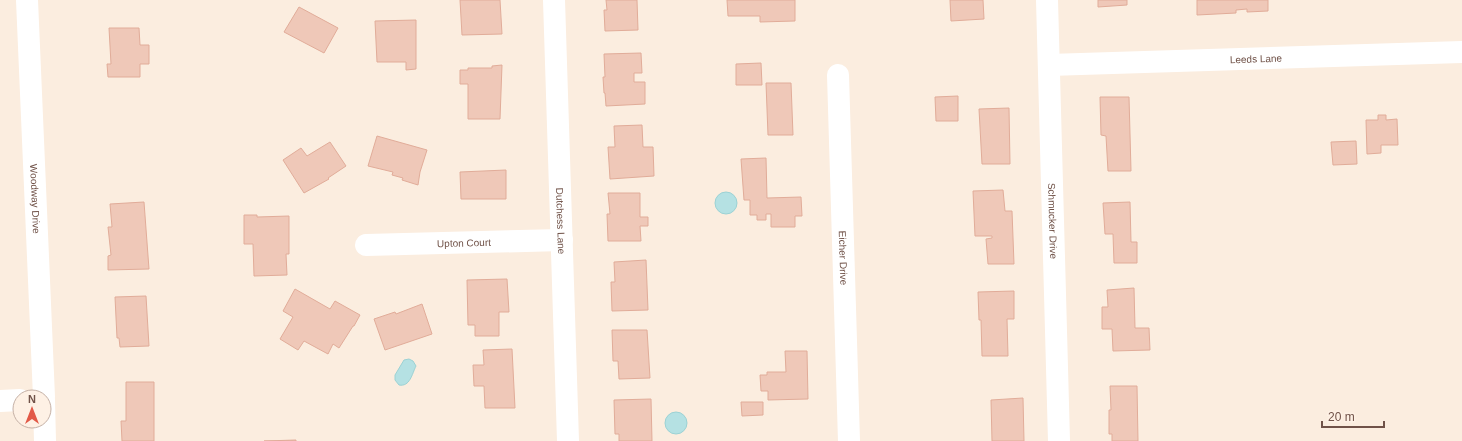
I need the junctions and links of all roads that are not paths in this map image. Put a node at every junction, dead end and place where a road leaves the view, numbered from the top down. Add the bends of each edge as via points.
1 (27, 0) edge
2 (554, 0) edge
3 (1046, 0) edge
4 (1462, 52) edge
5 (1049, 65) junction
6 (838, 75) dead end
7 (562, 240) junction
8 (366, 245) dead end
9 (44, 389) edge
10 (12, 400) edge
11 (0, 401) edge
12 (45, 429) edge
13 (45, 441) edge
14 (568, 441) edge
15 (849, 441) edge
16 (1059, 441) edge

1 - 9 street, Woodway Drive
2 - 7 street, Dutchess Lane
3 - 5 street, Schmucker Drive
4 - 5 street, Leeds Lane
5 - 16 street, Schmucker Drive
6 - 15 street, Eicher Drive
7 - 8 street, Upton Court
7 - 14 street, Dutchess Lane
10 - 11 street
12 - 13 street

